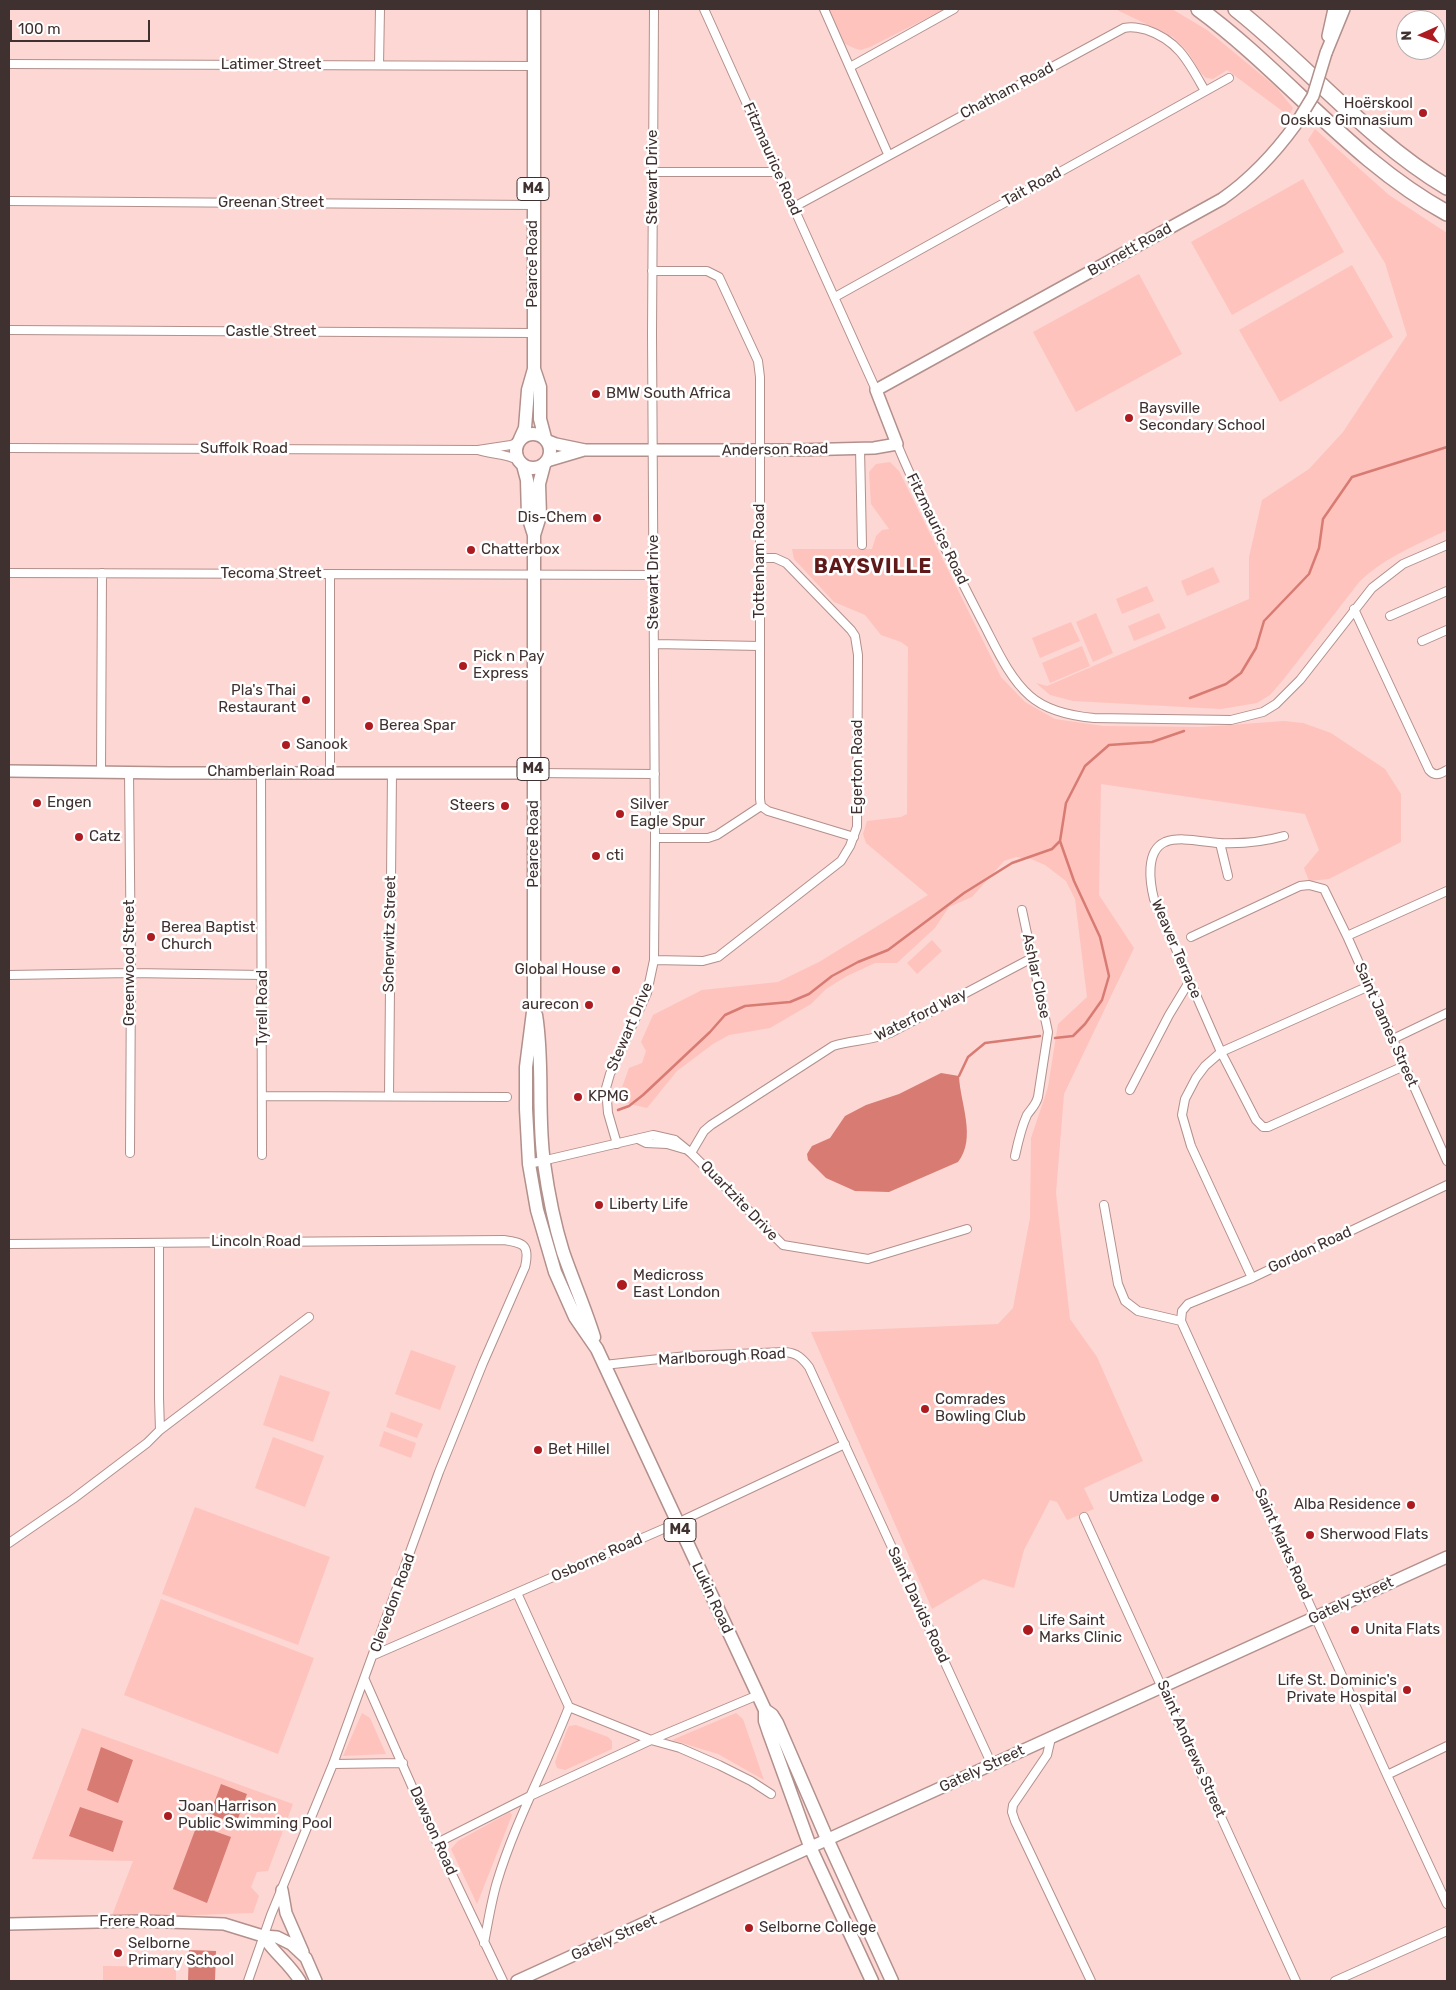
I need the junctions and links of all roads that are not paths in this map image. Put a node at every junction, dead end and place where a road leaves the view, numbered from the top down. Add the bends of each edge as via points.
1 (380, 9) edge
2 (534, 9) edge
3 (654, 9) edge
4 (704, 9) edge
5 (824, 9) edge
6 (954, 9) edge
7 (1199, 9) edge
8 (1236, 9) edge
9 (1334, 9) edge
10 (1344, 9) edge
11 (1326, 53) junction
12 (9, 64) edge
13 (380, 65) junction
14 (534, 66) junction
15 (850, 67) junction
16 (1229, 78) dead end
17 (1204, 91) junction
18 (888, 154) junction
19 (652, 172) junction
20 (778, 172) junction
21 (1447, 186) edge
22 (9, 201) edge
23 (533, 205) junction
24 (794, 207) junction
25 (1447, 213) edge
26 (652, 271) junction
27 (834, 297) junction
28 (9, 330) edge
29 (533, 333) junction
30 (534, 369) junction
31 (876, 390) junction
32 (546, 439) junction
33 (520, 441) junction
34 (897, 444) junction
35 (9, 448) edge
36 (860, 448) junction
37 (478, 450) junction
38 (585, 450) junction
39 (653, 450) junction
40 (759, 450) junction
41 (521, 463) junction
42 (546, 463) junction
43 (534, 535) junction
44 (862, 545) dead end
45 (1447, 546) edge
46 (760, 558) junction
47 (9, 573) edge
48 (102, 573) junction
49 (330, 574) junction
50 (654, 575) junction
51 (534, 576) junction
52 (1447, 591) edge
53 (1354, 609) junction
54 (1390, 616) dead end
55 (1447, 630) edge
56 (1422, 641) dead end
57 (655, 644) junction
58 (760, 646) junction
59 (9, 770) edge
60 (1447, 770) edge
61 (101, 772) junction
62 (129, 772) junction
63 (262, 772) junction
64 (330, 772) junction
65 (392, 772) junction
66 (534, 773) junction
67 (655, 774) junction
68 (762, 806) junction
69 (854, 836) junction
70 (1284, 836) dead end
71 (655, 838) junction
72 (1220, 843) junction
73 (1228, 876) dead end
74 (1447, 891) edge
75 (1022, 910) dead end
76 (1347, 936) junction
77 (1192, 937) dead end
78 (1032, 958) junction
79 (654, 960) junction
80 (131, 973) junction
81 (9, 975) edge
82 (263, 975) junction
83 (1190, 982) junction
84 (1368, 986) junction
85 (534, 1004) junction
86 (1447, 1013) edge
87 (1393, 1039) junction
88 (1221, 1052) junction
89 (1404, 1066) junction
90 (1130, 1090) dead end
91 (263, 1096) junction
92 (389, 1096) junction
93 (507, 1097) dead end
94 (617, 1144) junction
95 (689, 1151) junction
96 (130, 1153) dead end
97 (262, 1155) dead end
98 (1015, 1156) dead end
99 (1447, 1161) edge
100 (544, 1162) junction
101 (529, 1164) junction
102 (1447, 1184) edge
103 (552, 1205) joint
104 (1104, 1205) dead end
105 (537, 1210) joint
106 (967, 1229) dead end
107 (504, 1240) joint
108 (159, 1243) junction
109 (9, 1244) edge
110 (1252, 1278) junction
111 (309, 1317) dead end
112 (1181, 1321) junction
113 (597, 1349) junction
114 (604, 1365) junction
115 (160, 1430) junction
116 (844, 1444) junction
117 (1084, 1517) dead end
118 (677, 1523) junction
119 (9, 1543) edge
120 (1447, 1557) edge
121 (517, 1593) junction
122 (1316, 1617) junction
123 (374, 1655) junction
124 (365, 1680) junction
125 (1163, 1687) junction
126 (758, 1695) junction
127 (569, 1707) junction
128 (765, 1710) junction
129 (1051, 1738) junction
130 (651, 1740) junction
131 (1447, 1746) edge
132 (403, 1763) junction
133 (333, 1764) junction
134 (992, 1765) junction
135 (1387, 1775) junction
136 (771, 1794) dead end
137 (530, 1796) junction
138 (828, 1841) junction
139 (438, 1842) junction
140 (811, 1849) junction
141 (282, 1890) junction
142 (1447, 1904) edge
143 (9, 1924) edge
144 (1447, 1931) edge
145 (263, 1936) junction
146 (484, 1943) junction
147 (306, 1958) junction
148 (248, 1981) edge
149 (300, 1981) edge
150 (316, 1981) edge
151 (503, 1981) edge
152 (517, 1981) edge
153 (872, 1981) edge
154 (892, 1981) edge
155 (1091, 1981) edge
156 (1296, 1981) edge
157 (1335, 1981) edge

1 - 13 street
2 - 14 main road, Pearce Road / M4
3 - 19 street, Stewart Drive
4 - 20 street, Fitzmaurice Road
5 - 15 street
6 - 15 street
7 - 25 highway via 1253,53 1369,160
8 - 21 highway via 1383,140
9 - 11 street
10 - 11 street
11 - 31 street, Burnett Road, bridge via 1312,96 1296,124 1265,163 1241,186
12 - 13 street, Latimer Street
13 - 14 street, Latimer Street
14 - 23 main road, Pearce Road / M4
15 - 18 street
16 - 17 street, Tait Road
17 - 18 street, Chatham Road via 1178,48 1153,32 1136,27 1124,28
17 - 27 street, Tait Road
18 - 24 street, Chatham Road
19 - 20 street
19 - 26 street, Stewart Drive
20 - 24 street, Fitzmaurice Road
22 - 23 street, Greenan Street
23 - 29 main road, Pearce Road / M4
24 - 27 street, Fitzmaurice Road
26 - 39 street, Stewart Drive
26 - 40 street, Tottenham Road via 707,271 719,277 758,361
27 - 31 street, Fitzmaurice Road
28 - 29 street, Castle Street
29 - 30 main road, Pearce Road / M4
30 - 32 main road, Pearce Road / M4 via 540,387 540,419
30 - 33 main road, Pearce Road / M4
31 - 34 street, Fitzmaurice Road
32 - 33 main road via 533,434
32 - 38 street
32 - 42 main road, Pearce Road / M4 via 550,451
33 - 37 street, Suffolk Road
33 - 41 main road, Pearce Road / M4 via 516,450
34 - 36 street, Anderson Road
34 - 53 street, Fitzmaurice Road via 946,552 1001,655 1030,696 1060,712 1094,718 1231,720 1263,712 1300,680
35 - 37 street, Suffolk Road
36 - 40 street, Anderson Road
36 - 44 street
37 - 41 street, Suffolk Road via 511,456
38 - 39 street, Anderson Road
38 - 42 street
39 - 40 street, Anderson Road
39 - 50 street, Stewart Drive
40 - 46 street, Tottenham Road
41 - 42 main road via 535,468
41 - 43 main road, Pearce Road / M4 via 527,480 528,516
42 - 43 main road, Pearce Road / M4 via 539,484 540,516
43 - 51 main road, Pearce Road / M4
45 - 53 street, Fitzmaurice Road via 1389,573
46 - 58 street, Tottenham Road
46 - 69 street, Egerton Road via 774,558 786,563 855,636 858,655 858,801
47 - 48 street, Tecoma Street
48 - 49 street, Tecoma Street
48 - 61 street
49 - 51 street, Tecoma Street
49 - 64 street
50 - 51 street, Tecoma Street
50 - 57 street, Stewart Drive
51 - 66 main road, Pearce Road / M4
52 - 54 street
53 - 60 street via 1429,770 1437,775
55 - 56 street
57 - 58 street
57 - 67 street, Stewart Drive
58 - 68 street, Tottenham Road
59 - 61 street, Chamberlain Road
61 - 62 street, Chamberlain Road
62 - 63 street, Chamberlain Road
62 - 80 street, Greenwood Street
63 - 64 street, Chamberlain Road
63 - 82 street, Tyrell Road
64 - 65 street, Chamberlain Road
65 - 66 street, Chamberlain Road
65 - 92 street, Scherwitz Street
66 - 67 street
66 - 85 main road, Pearce Road / M4
67 - 71 street, Stewart Drive
68 - 69 street via 768,811
68 - 71 street via 708,838
69 - 79 street, Egerton Road via 841,860 718,957 703,961
70 - 72 street, Weaver Terrace via 1264,841
71 - 79 street, Stewart Drive
72 - 73 street
72 - 83 street, Weaver Terrace via 1164,842 1153,857 1151,887 1154,899
74 - 76 street
75 - 78 street, Ashlar Close
76 - 77 street, Saint James Street via 1324,889 1308,885
76 - 84 street, Saint James Street
78 - 95 street, Waterford Way via 890,1033 833,1046 710,1125
78 - 98 street, Ashlar Close via 1048,1032 1038,1098 1028,1113
79 - 94 street, Stewart Drive via 647,993 606,1088 608,1113
80 - 81 street
80 - 82 street
80 - 96 street, Greenwood Street
82 - 91 street, Tyrell Road
83 - 88 street, Weaver Terrace
83 - 90 street via 1169,1014
84 - 87 street, Saint James Street
84 - 88 street
85 - 100 main road, Pearce Road / M4 via 539,1036
85 - 101 main road, Pearce Road / M4 via 526,1067
86 - 87 street
87 - 89 street, Saint James Street
88 - 89 street, Weaver Terrace via 1256,1120 1268,1128
88 - 110 street via 1192,1084 1182,1115 1192,1146
89 - 99 street, Saint James Street
91 - 92 street
91 - 97 street, Tyrell Road
92 - 93 street
94 - 95 street, Quartzite Drive via 659,1135 675,1140
94 - 100 street, Quartzite Drive
95 - 106 street, Quartzite Drive via 783,1246 868,1259
100 - 101 street, Quartzite Drive
100 - 103 main road, Pearce Road / M4
101 - 105 main road, Pearce Road / M4
102 - 110 street, Gordon Road
103 - 113 main road, Lukin Road / M4 via 563,1250
104 - 112 street via 1118,1284 1125,1301 1138,1311
105 - 113 main road, Lukin Road / M4 via 555,1272 575,1317
107 - 108 street, Lincoln Road
107 - 123 street, Clevedon Road via 523,1245 527,1250 525,1267 439,1472
108 - 109 street, Lincoln Road
108 - 115 street
110 - 112 street, Gordon Road via 1188,1304 1182,1311
111 - 115 street
112 - 122 street, Saint Marks Road
113 - 114 main road, Lukin Road / M4
114 - 116 street, Marlborough Road via 687,1356 796,1354 809,1367
114 - 118 main road, Lukin Road / M4
115 - 119 street via 89,1487
116 - 118 street, Osborne Road
116 - 134 street, Saint Davids Road
117 - 125 street, Saint Andrews Street
118 - 121 street, Osborne Road
118 - 126 main road, Lukin Road / M4
120 - 122 street, Gately Street
121 - 123 street, Osborne Road
121 - 127 street
122 - 125 street, Gately Street
122 - 135 street, Saint Marks Road
123 - 124 street, Clevedon Road
124 - 132 street, Dawson Road
124 - 133 street, Clevedon Road
125 - 129 street, Gately Street
125 - 156 street, Saint Andrews Street
126 - 128 main road, Lukin Road / M4
126 - 130 street
127 - 130 street
127 - 137 street
128 - 138 main road, Lukin Road / M4 via 777,1723
128 - 140 main road, Lukin Road / M4 via 765,1721
129 - 134 street, Gately Street
129 - 155 street via 1047,1755 1016,1800 1012,1812
130 - 136 street via 719,1764
130 - 137 street
131 - 135 street
132 - 133 street
132 - 139 street, Dawson Road
133 - 141 street, Clevedon Road
134 - 138 street, Gately Street
135 - 142 street, Saint Marks Road
137 - 139 street
137 - 146 street via 497,1882
138 - 140 street, Gately Street
138 - 154 main road, Lukin Road / M4
139 - 146 street, Dawson Road
140 - 152 street, Gately Street
140 - 153 main road, Lukin Road / M4
141 - 145 street, Clevedon Road
141 - 147 street via 286,1913
143 - 145 street, Frere Road via 224,1924
144 - 157 street
145 - 147 street, Frere Road via 277,1937 291,1944
145 - 148 street, Clevedon Road
145 - 149 street
146 - 151 street, Dawson Road
147 - 150 street

